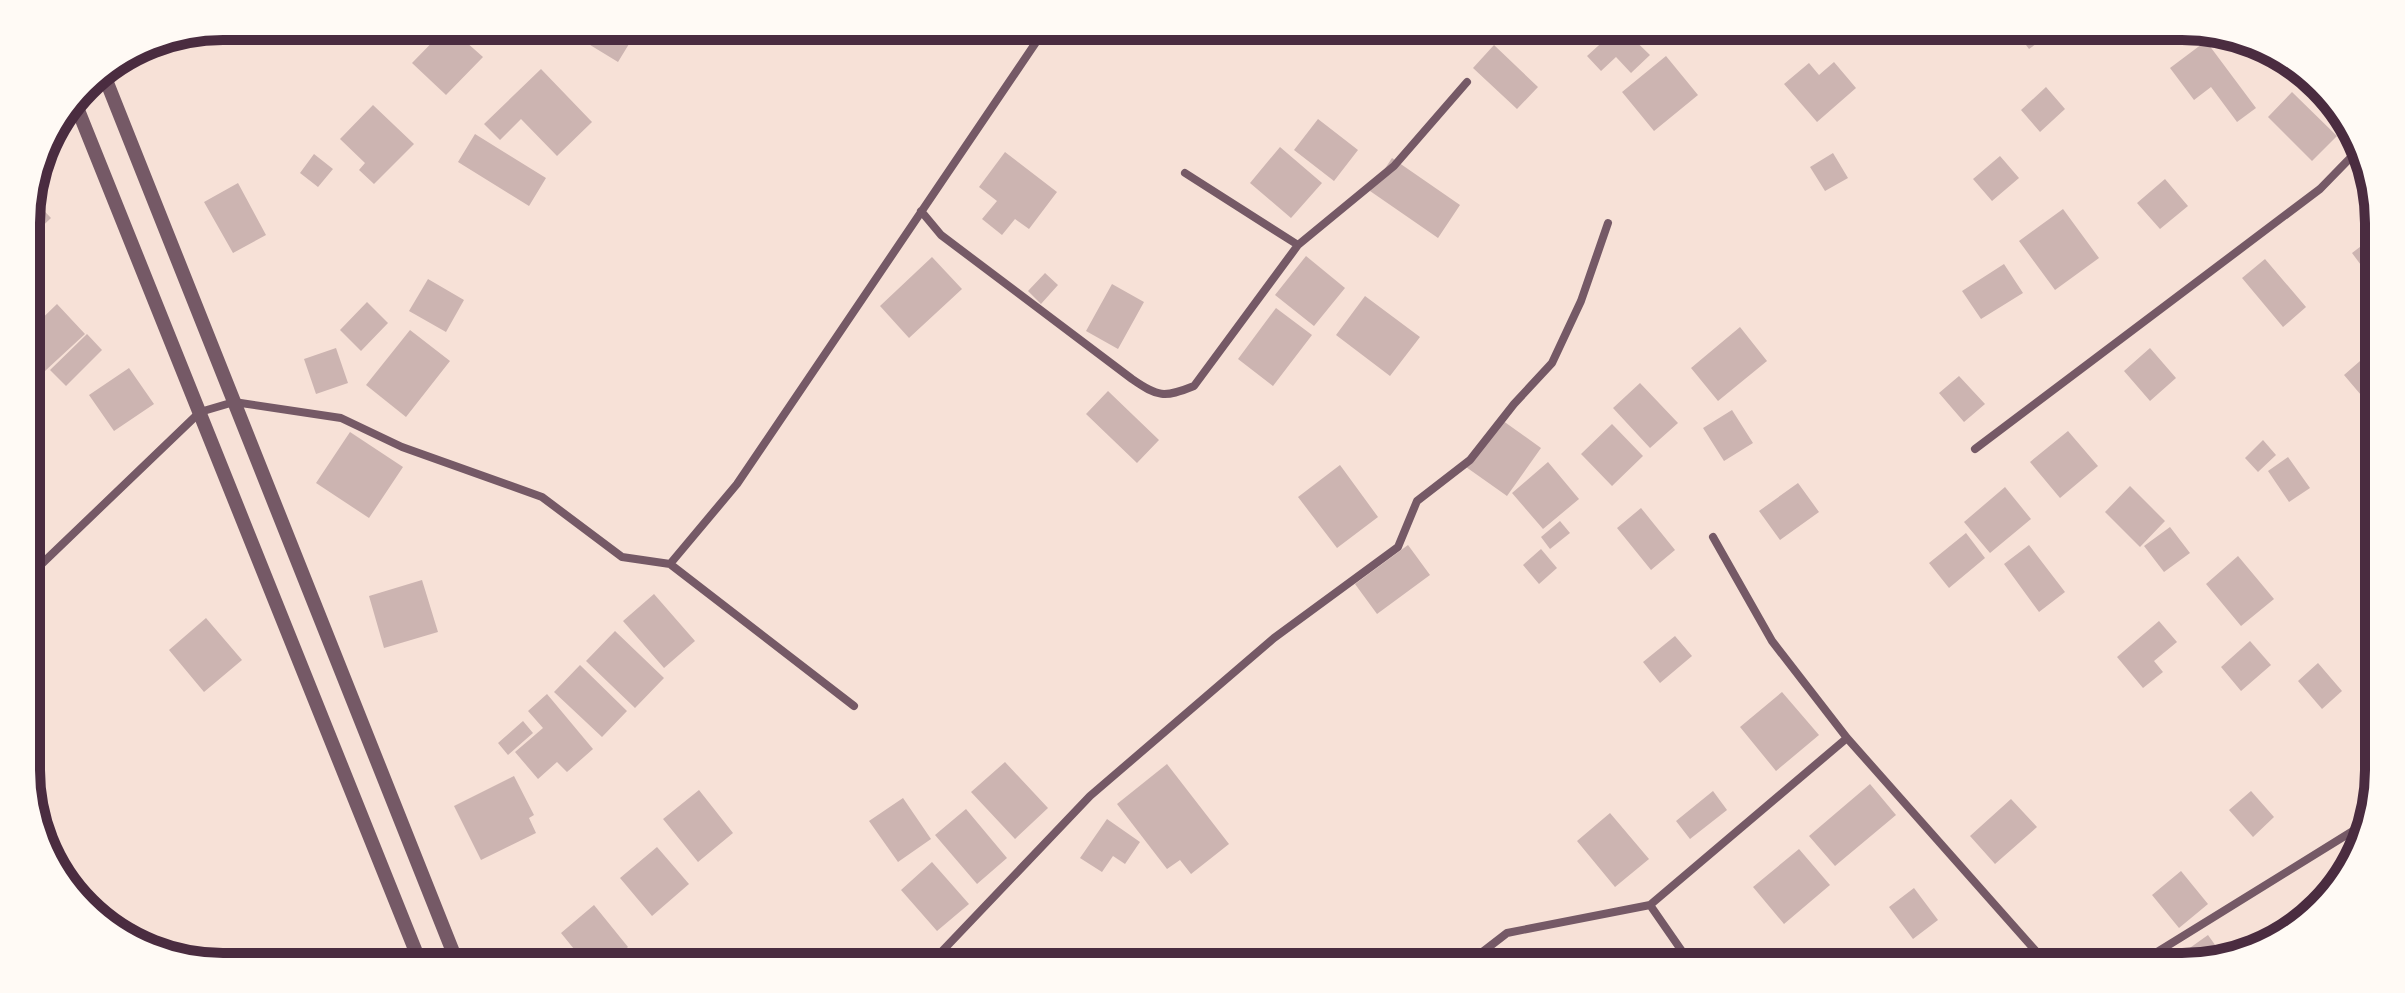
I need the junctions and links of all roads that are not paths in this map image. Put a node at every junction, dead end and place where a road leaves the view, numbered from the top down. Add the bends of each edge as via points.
1 (1037, 40) edge
2 (107, 82) edge
3 (1467, 82) dead end
4 (78, 111) edge
5 (2352, 156) edge
6 (1185, 173) dead end
7 (921, 211) junction
8 (1608, 223) dead end
9 (1298, 245) junction
10 (234, 402) junction
11 (200, 412) junction
12 (1975, 449) dead end
13 (1713, 537) dead end
14 (670, 564) junction
15 (40, 566) edge
16 (854, 706) dead end
17 (1847, 738) junction
18 (2355, 830) edge
19 (1650, 905) junction
20 (416, 953) edge
21 (453, 953) edge
22 (940, 953) edge
23 (1481, 953) edge
24 (1683, 953) edge
25 (2038, 953) edge
26 (2156, 953) edge

1 - 7 street
2 - 10 street
3 - 9 street via 1394,166
4 - 11 street
5 - 12 street via 2320,189
6 - 9 street
7 - 9 street via 941,235 1119,370 1149,391 1170,396 1194,386
7 - 14 street via 737,484
8 - 22 street via 1552,363 1470,460 1417,501 1398,547 1274,638 1090,796
10 - 11 street
10 - 14 street via 341,418 402,447 542,497 622,557
10 - 21 street
11 - 15 street
11 - 20 street
13 - 17 street via 1772,641
14 - 16 street
17 - 19 street
17 - 25 street
18 - 26 street
19 - 23 street via 1507,933
19 - 24 street

